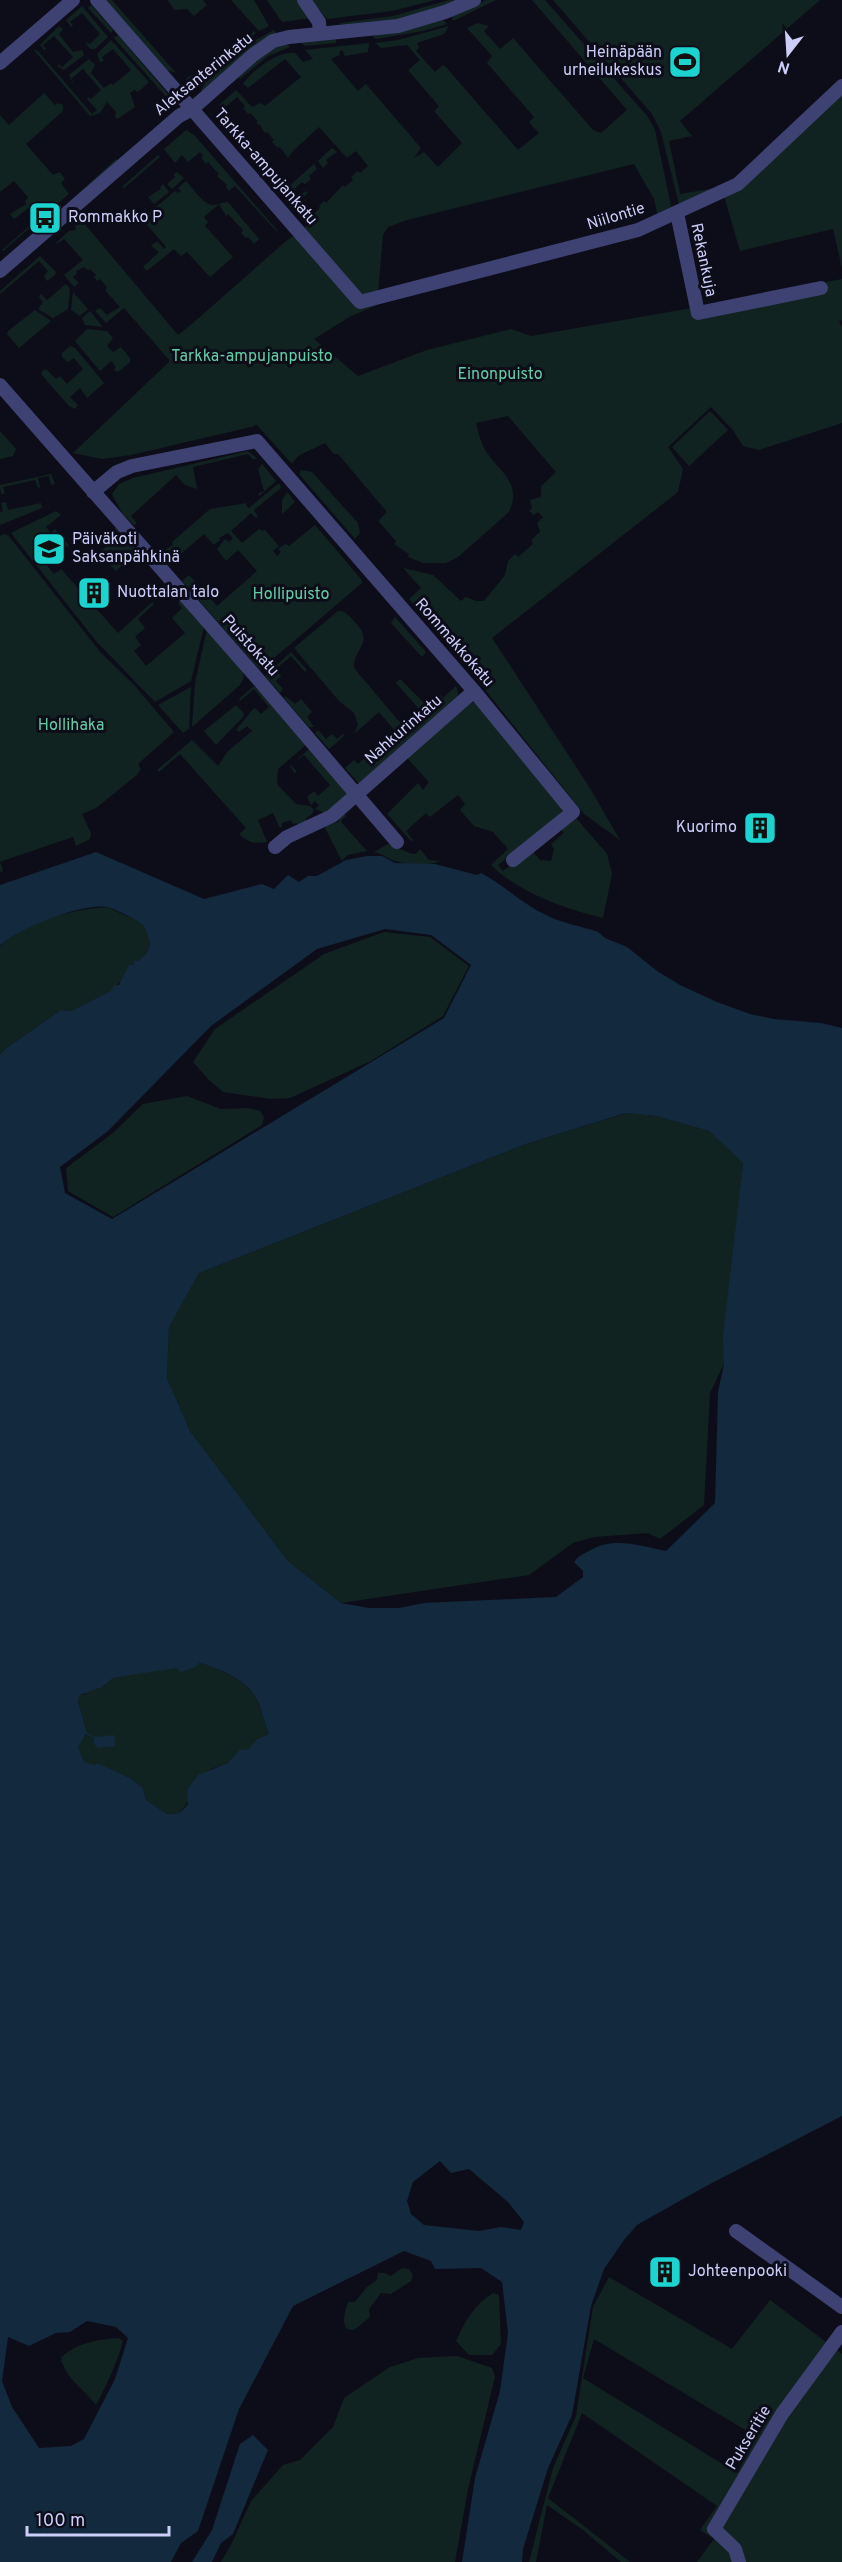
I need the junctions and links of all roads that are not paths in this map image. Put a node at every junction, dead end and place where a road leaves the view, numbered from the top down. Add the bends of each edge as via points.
1 (73, 0) edge
2 (97, 0) edge
3 (304, 0) edge
4 (474, 0) edge
5 (320, 34) junction
6 (0, 63) edge
7 (842, 86) edge
8 (192, 109) junction
9 (677, 213) junction
10 (0, 271) edge
11 (821, 288) dead end
12 (360, 302) joint
13 (0, 385) edge
14 (93, 492) junction
15 (474, 691) junction
16 (357, 794) junction
17 (397, 842) dead end
18 (275, 847) dead end
19 (513, 860) dead end
20 (736, 2231) dead end
21 (842, 2307) edge
22 (842, 2331) edge
23 (740, 2562) edge

1 - 6 street
2 - 8 street, Tarkka-ampujankatu
3 - 5 street via 320,22
4 - 5 street, Aleksanterinkatu via 398,26
5 - 8 street, Aleksanterinkatu via 281,39 267,45
7 - 9 street, Niilontie via 738,184
8 - 10 street, Aleksanterinkatu via 179,116
8 - 12 street, Tarkka-ampujankatu
9 - 11 street, Rekankuja via 698,313
9 - 12 street, Niilontie via 638,230
13 - 14 street, Puistokatu
14 - 15 street, Rommakkokatu via 117,472 132,466 257,441
14 - 16 street, Puistokatu
15 - 16 street, Nahkurinkatu
15 - 19 street, Rommakkokatu via 573,812
16 - 17 street, Puistokatu
16 - 18 street via 332,816 287,837
20 - 21 street
22 - 23 street, Pukseritie via 782,2414 714,2529 735,2549

